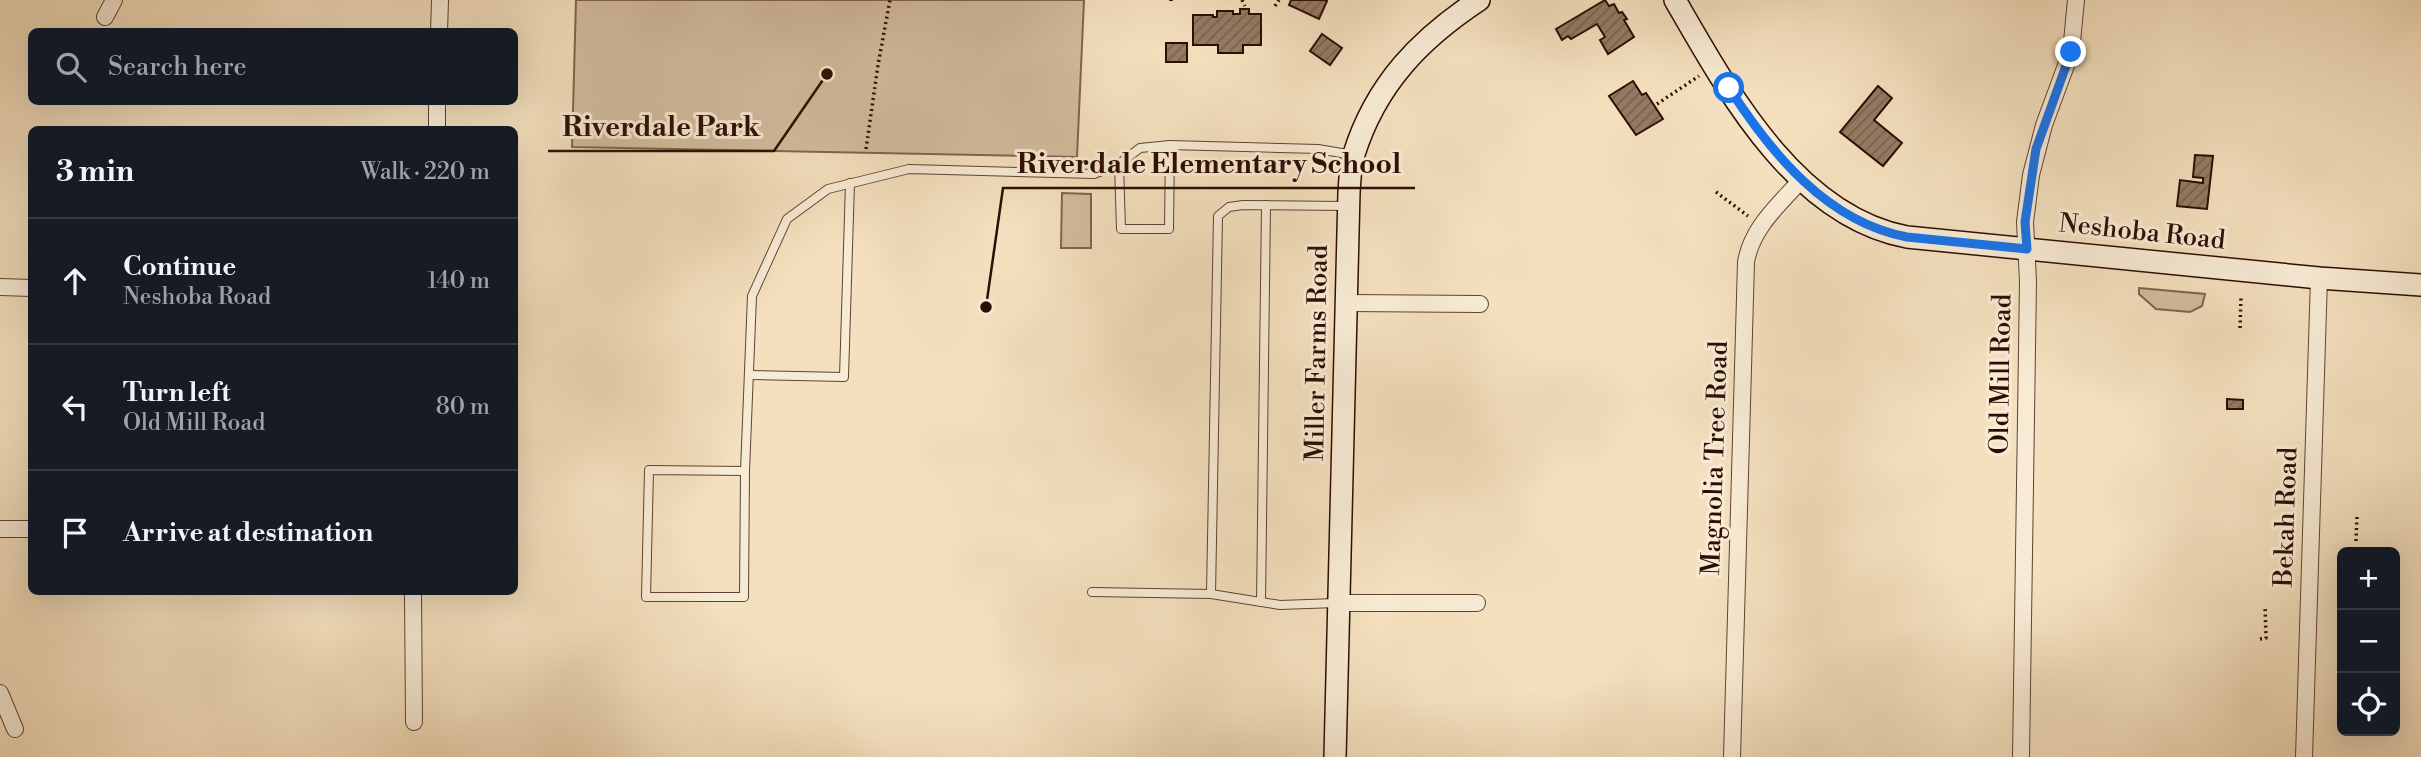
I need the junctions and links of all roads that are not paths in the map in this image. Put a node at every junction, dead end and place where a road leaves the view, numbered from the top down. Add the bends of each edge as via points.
1 (114, 0) edge
2 (440, 0) edge
3 (1479, 0) edge
4 (1675, 0) edge
5 (2076, 0) edge
6 (104, 17) dead end
7 (439, 28) edge
8 (437, 105) edge
9 (437, 126) edge
10 (1170, 145) junction
11 (1353, 155) junction
12 (1119, 164) junction
13 (1801, 180) junction
14 (850, 183) junction
15 (1266, 205) junction
16 (1349, 206) junction
17 (2027, 249) junction
18 (2319, 278) junction
19 (2421, 285) edge
20 (0, 287) edge
21 (28, 288) edge
22 (1347, 303) junction
23 (1480, 304) dead end
24 (749, 374) junction
25 (745, 471) junction
26 (0, 528) edge
27 (28, 529) edge
28 (1092, 593) dead end
29 (1211, 594) junction
30 (413, 595) edge
31 (1261, 602) junction
32 (1339, 603) junction
33 (1477, 603) dead end
34 (0, 693) edge
35 (414, 722) dead end
36 (15, 729) dead end
37 (1335, 757) edge
38 (1732, 757) edge
39 (2021, 757) edge
40 (2304, 757) edge

1 - 6 street
2 - 7 street
3 - 11 street, Miller Farms Road via 1410,54 1373,110
4 - 13 street, Neshoba Road via 1737,101 1771,149
5 - 17 street, Old Mill Road via 2071,52 2031,175
8 - 9 street
10 - 11 lane via 1318,149
10 - 12 lane via 1140,148
10 - 12 lane via 1169,229 1121,229
11 - 16 street, Miller Farms Road
12 - 14 lane via 1094,174 909,169
13 - 17 street, Neshoba Road via 1848,214 1890,234
13 - 38 street, Magnolia Tree Road via 1760,225 1746,262
14 - 24 lane via 828,189 787,219 752,296
14 - 24 lane via 844,377
15 - 16 lane
15 - 29 lane via 1229,207 1218,216
15 - 31 lane
16 - 22 street, Miller Farms Road
17 - 18 street, Neshoba Road
17 - 39 street, Old Mill Road
18 - 19 street, Neshoba Road
18 - 40 street, Bekah Road
20 - 21 street
22 - 23 street
22 - 32 street, Miller Farms Road
24 - 25 lane
25 - 25 lane via 649,470 646,597 744,597
26 - 27 street
28 - 29 lane
29 - 31 lane
30 - 35 street
31 - 32 lane
32 - 33 street
32 - 37 street, Miller Farms Road
34 - 36 street

